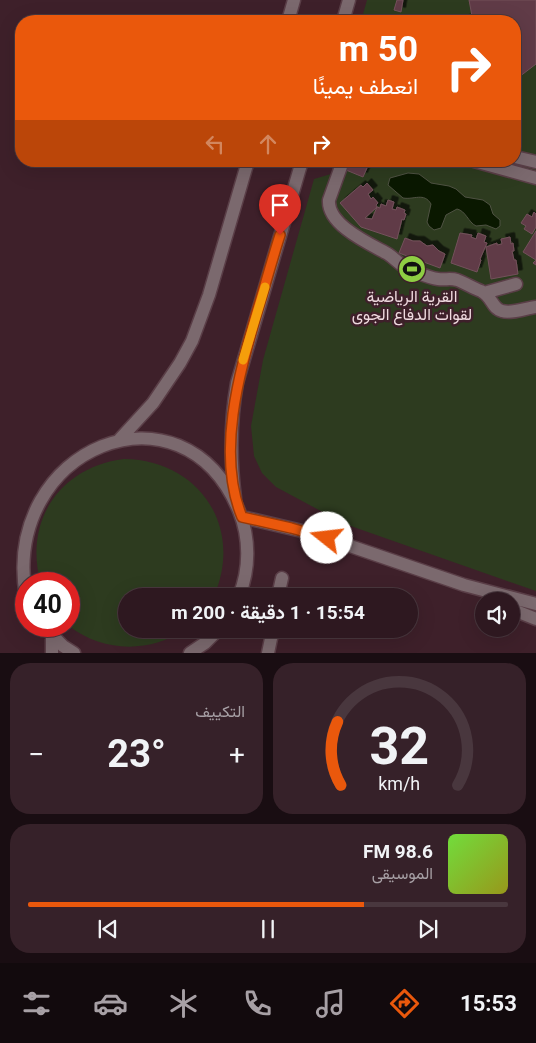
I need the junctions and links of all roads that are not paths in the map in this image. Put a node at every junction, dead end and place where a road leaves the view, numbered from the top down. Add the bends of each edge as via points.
1 (294, 0) edge
2 (349, 0) edge
3 (290, 15) edge
4 (345, 15) edge
5 (521, 158) edge
6 (536, 162) edge
7 (246, 167) edge
8 (300, 167) edge
9 (341, 167) edge
10 (496, 167) edge
11 (536, 178) edge
12 (516, 284) dead end
13 (484, 292) junction
14 (536, 307) edge
15 (120, 439) junction
16 (236, 503) junction
17 (242, 517) junction
18 (20, 572) edge
19 (282, 578) dead end
20 (464, 585) junction
21 (242, 588) edge
22 (280, 588) edge
23 (477, 592) edge
24 (536, 604) edge
25 (520, 613) edge
26 (536, 619) edge
27 (49, 637) edge
28 (55, 637) edge
29 (210, 638) edge
30 (271, 638) edge
31 (52, 653) edge
32 (74, 653) edge
33 (190, 653) edge
34 (268, 653) edge

1 - 3 street
2 - 4 street
5 - 6 street
7 - 15 street via 209,295 192,341 153,403
8 - 16 street via 237,383 231,443
9 - 13 street via 328,204 340,223 403,267 435,278 457,280
10 - 11 street
12 - 13 street
13 - 14 street via 501,311
15 - 16 street via 151,440 181,449 218,477
15 - 18 street via 90,446 64,461 42,482 22,523
16 - 17 street
17 - 20 street via 339,542
17 - 21 street via 247,563
19 - 22 street
20 - 23 street
20 - 24 street
25 - 26 street
27 - 31 street
28 - 32 street
29 - 33 street
30 - 34 street

